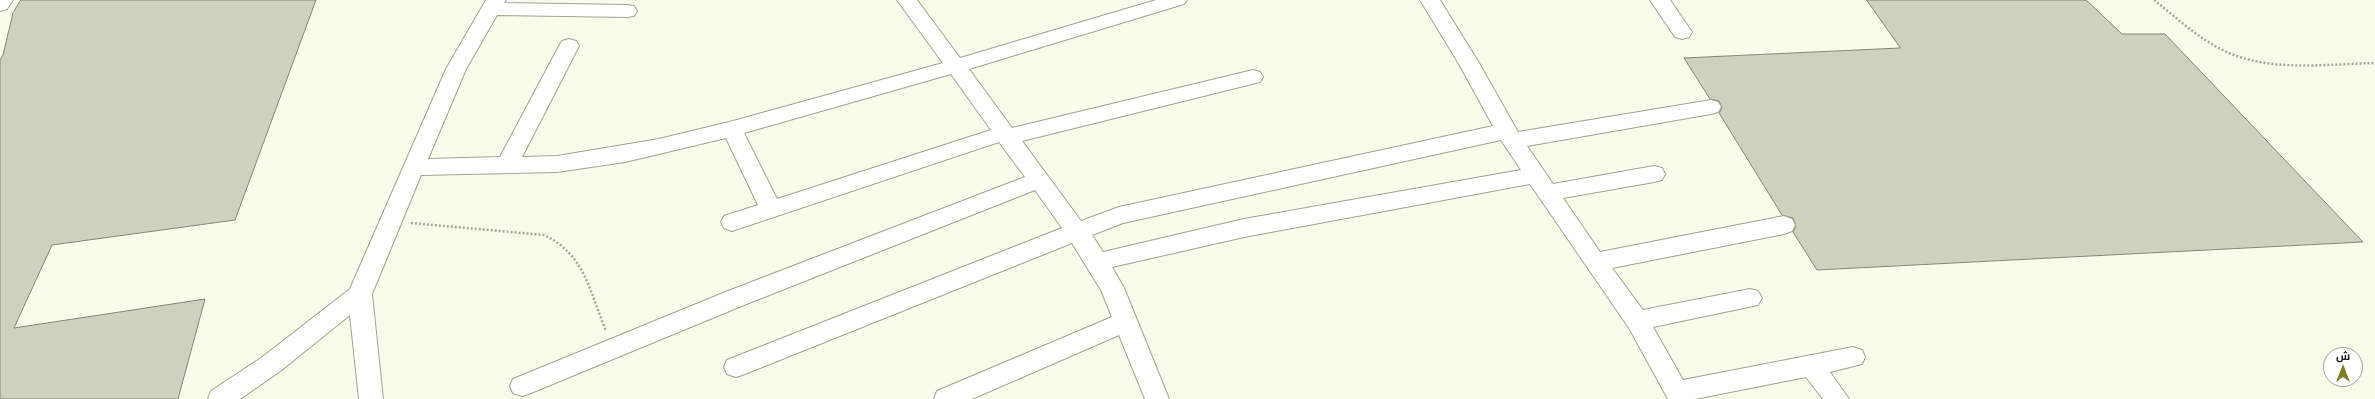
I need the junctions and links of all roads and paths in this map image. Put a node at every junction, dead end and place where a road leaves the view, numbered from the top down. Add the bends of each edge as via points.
1 (3, 0) edge
2 (907, 0) edge
3 (1177, 0) edge
4 (1430, 0) edge
5 (1660, 0) edge
6 (2154, 0) edge
7 (0, 4) edge
8 (493, 5) edge
9 (627, 11) dead end
10 (1682, 32) dead end
11 (569, 46) dead end
12 (2375, 63) edge
13 (955, 65) junction
14 (1253, 77) dead end
15 (1711, 107) dead end
16 (731, 128) junction
17 (1006, 135) junction
18 (1509, 136) junction
19 (507, 164) junction
20 (414, 167) junction
21 (1535, 174) junction
22 (1654, 174) dead end
23 (1039, 180) junction
24 (1548, 193) junction
25 (771, 208) junction
26 (389, 220) junction
27 (732, 222) dead end
28 (1784, 225) dead end
29 (1078, 232) junction
30 (1097, 262) junction
31 (1595, 262) junction
32 (360, 294) junction
33 (1750, 298) dead end
34 (1637, 321) junction
35 (1124, 322) junction
36 (615, 348) junction
37 (1853, 357) dead end
38 (1811, 365) junction
39 (736, 367) dead end
40 (522, 386) dead end
41 (1679, 395) edge
42 (220, 399) edge
43 (371, 399) edge
44 (946, 399) edge
45 (1157, 399) edge
46 (1837, 399) edge

1 - 7 street
2 - 13 street
3 - 13 street
4 - 18 street via 1469,63
5 - 10 street
6 - 12 path via 2203,38 2241,58 2269,62
8 - 9 street
8 - 20 street via 456,69
11 - 19 street
13 - 16 street
13 - 17 street
14 - 17 street
15 - 18 street
16 - 19 street via 579,161
16 - 25 street
17 - 23 street
17 - 25 street
18 - 21 street
18 - 29 street via 1424,150 1132,211
19 - 20 street
20 - 26 street
21 - 24 street
21 - 30 street via 1244,228
22 - 24 street
23 - 29 street
23 - 36 street
24 - 31 street
25 - 27 street
26 - 32 street
26 - 36 path via 544,235 557,239 574,256
28 - 31 street
29 - 30 street
29 - 39 street
30 - 35 street via 1112,288
31 - 34 street
32 - 42 street via 270,365
32 - 43 street
33 - 34 street
34 - 41 street
35 - 44 street
35 - 45 street
36 - 40 street
37 - 38 street
38 - 41 street
38 - 46 street

